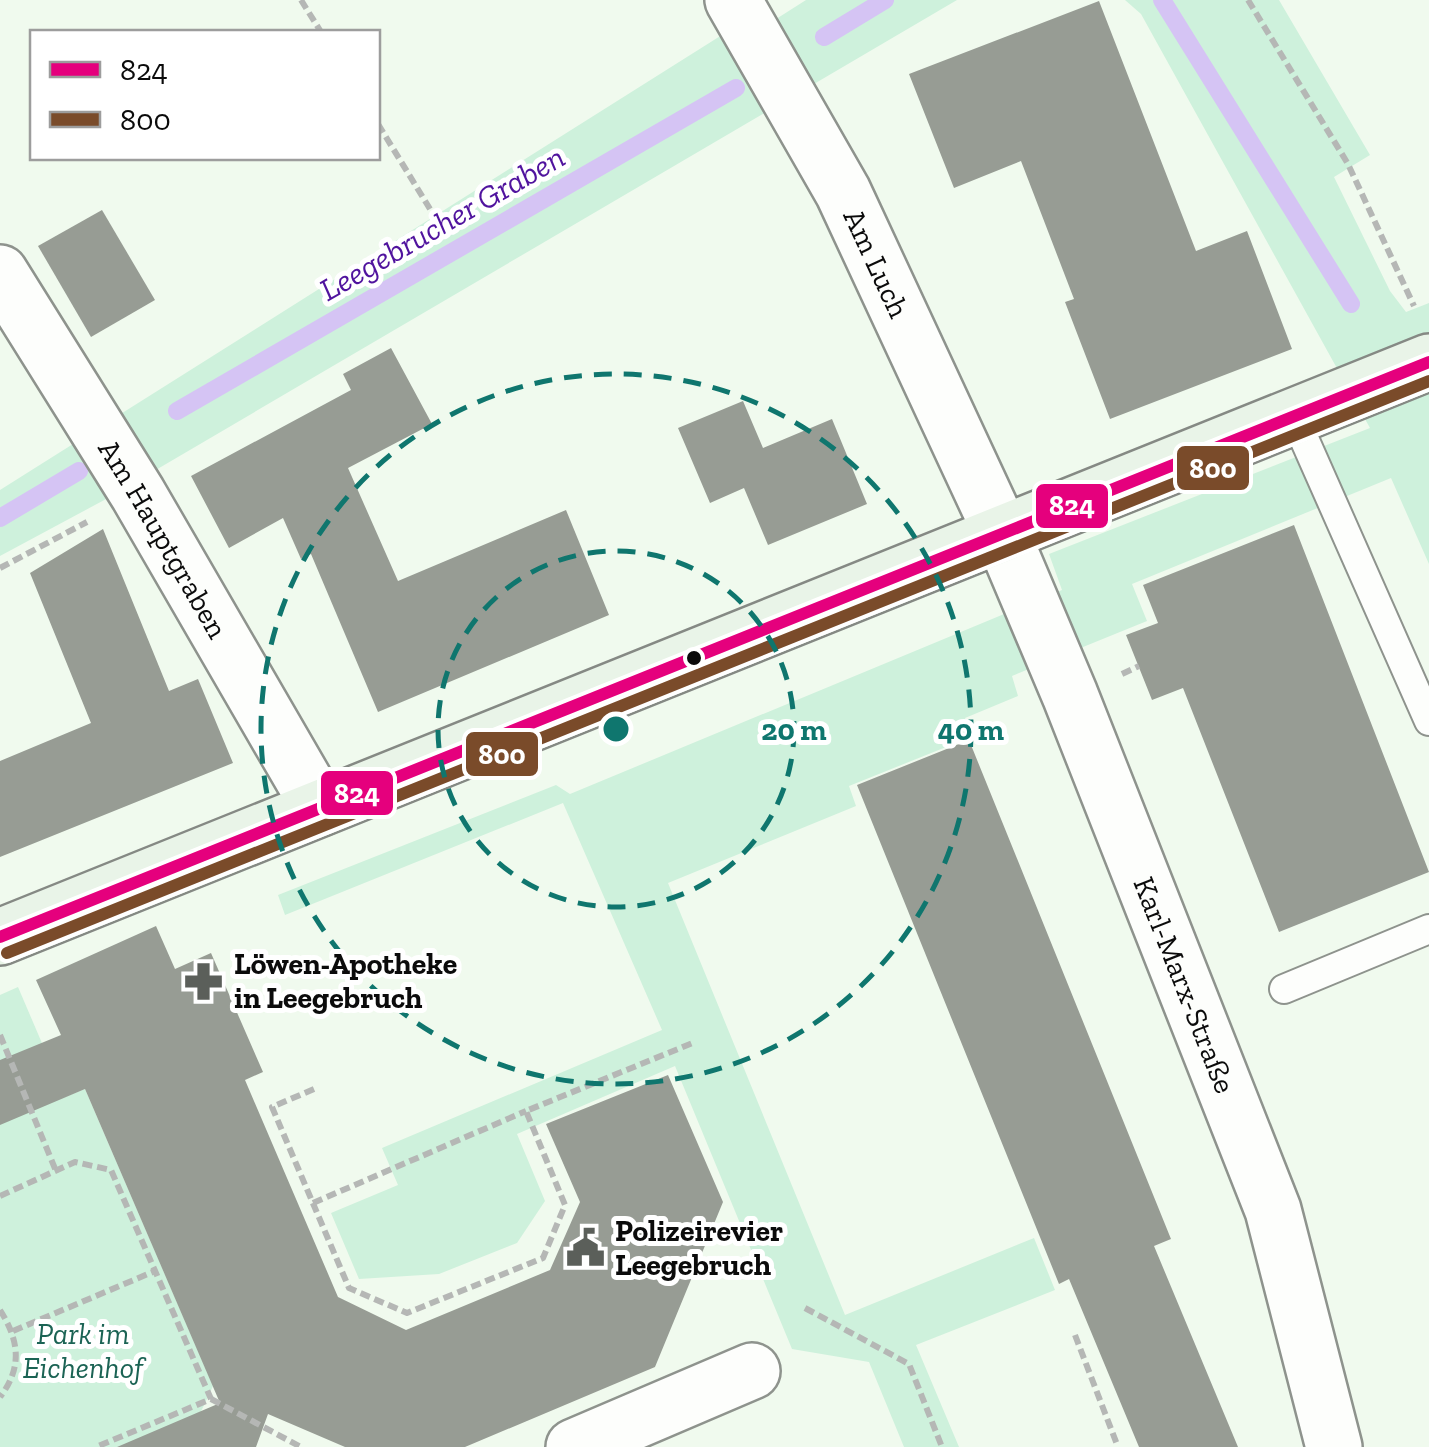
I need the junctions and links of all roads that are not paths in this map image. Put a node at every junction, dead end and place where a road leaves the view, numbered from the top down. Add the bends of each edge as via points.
1 (733, 0) edge
2 (0, 273) edge
3 (1425, 341) edge
4 (1294, 416) junction
5 (1002, 534) junction
6 (1429, 721) edge
7 (320, 808) junction
8 (1429, 929) edge
9 (0, 937) edge
10 (1284, 989) dead end
11 (752, 1371) dead end
12 (574, 1447) edge
13 (1334, 1447) edge

1 - 5 street, Am Luch via 843,192
2 - 7 street, Am Hauptgraben
3 - 4 street
4 - 5 street
4 - 6 lane
5 - 7 street
5 - 13 street, Karl-Marx-Straße via 1273,1210
7 - 9 street
8 - 10 lane
11 - 12 street

